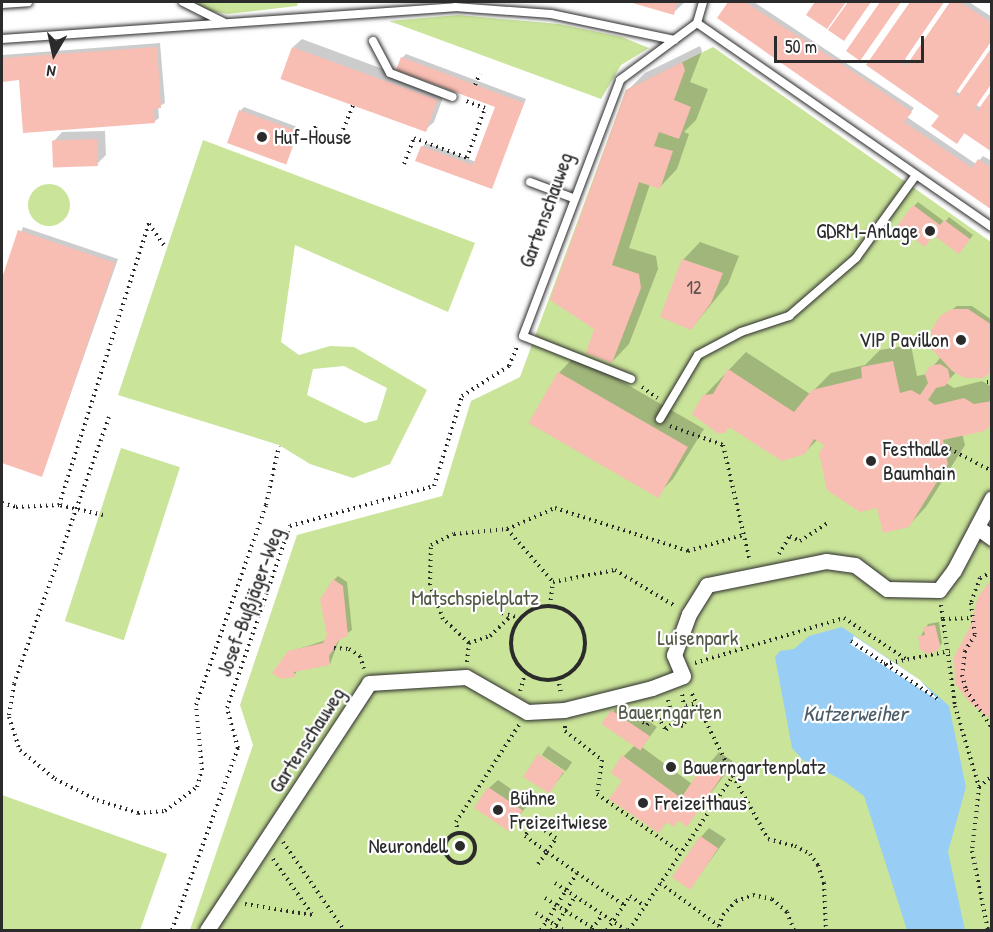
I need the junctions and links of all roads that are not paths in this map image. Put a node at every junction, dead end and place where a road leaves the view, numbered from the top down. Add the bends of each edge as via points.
1 (28, 2) edge
2 (183, 2) edge
3 (703, 2) edge
4 (2, 4) edge
5 (697, 23) junction
6 (227, 24) junction
7 (2, 39) edge
8 (373, 40) dead end
9 (674, 40) junction
10 (453, 97) road end
11 (916, 175) junction
12 (530, 182) dead end
13 (573, 198) junction
14 (992, 228) edge
15 (631, 379) road end
16 (663, 418) road end
17 (992, 498) edge
18 (977, 527) junction
19 (992, 538) edge
20 (207, 930) edge

1 - 4 lane
2 - 6 lane
3 - 5 lane
5 - 9 lane, Gartenschauweg
5 - 11 lane
6 - 7 lane
6 - 9 lane via 454,7 551,14
8 - 10 lane via 390,73
9 - 13 lane, Gartenschauweg via 620,80
11 - 14 lane
11 - 16 lane via 856,258 789,316 741,332 698,355
12 - 13 lane
13 - 15 lane, Gartenschauweg via 522,336
17 - 18 street
18 - 19 street
18 - 20 street, Gartenschauweg via 939,590 887,589 855,565 836,562 707,585 689,614 674,655 682,672 622,703 527,712 466,677 369,683

